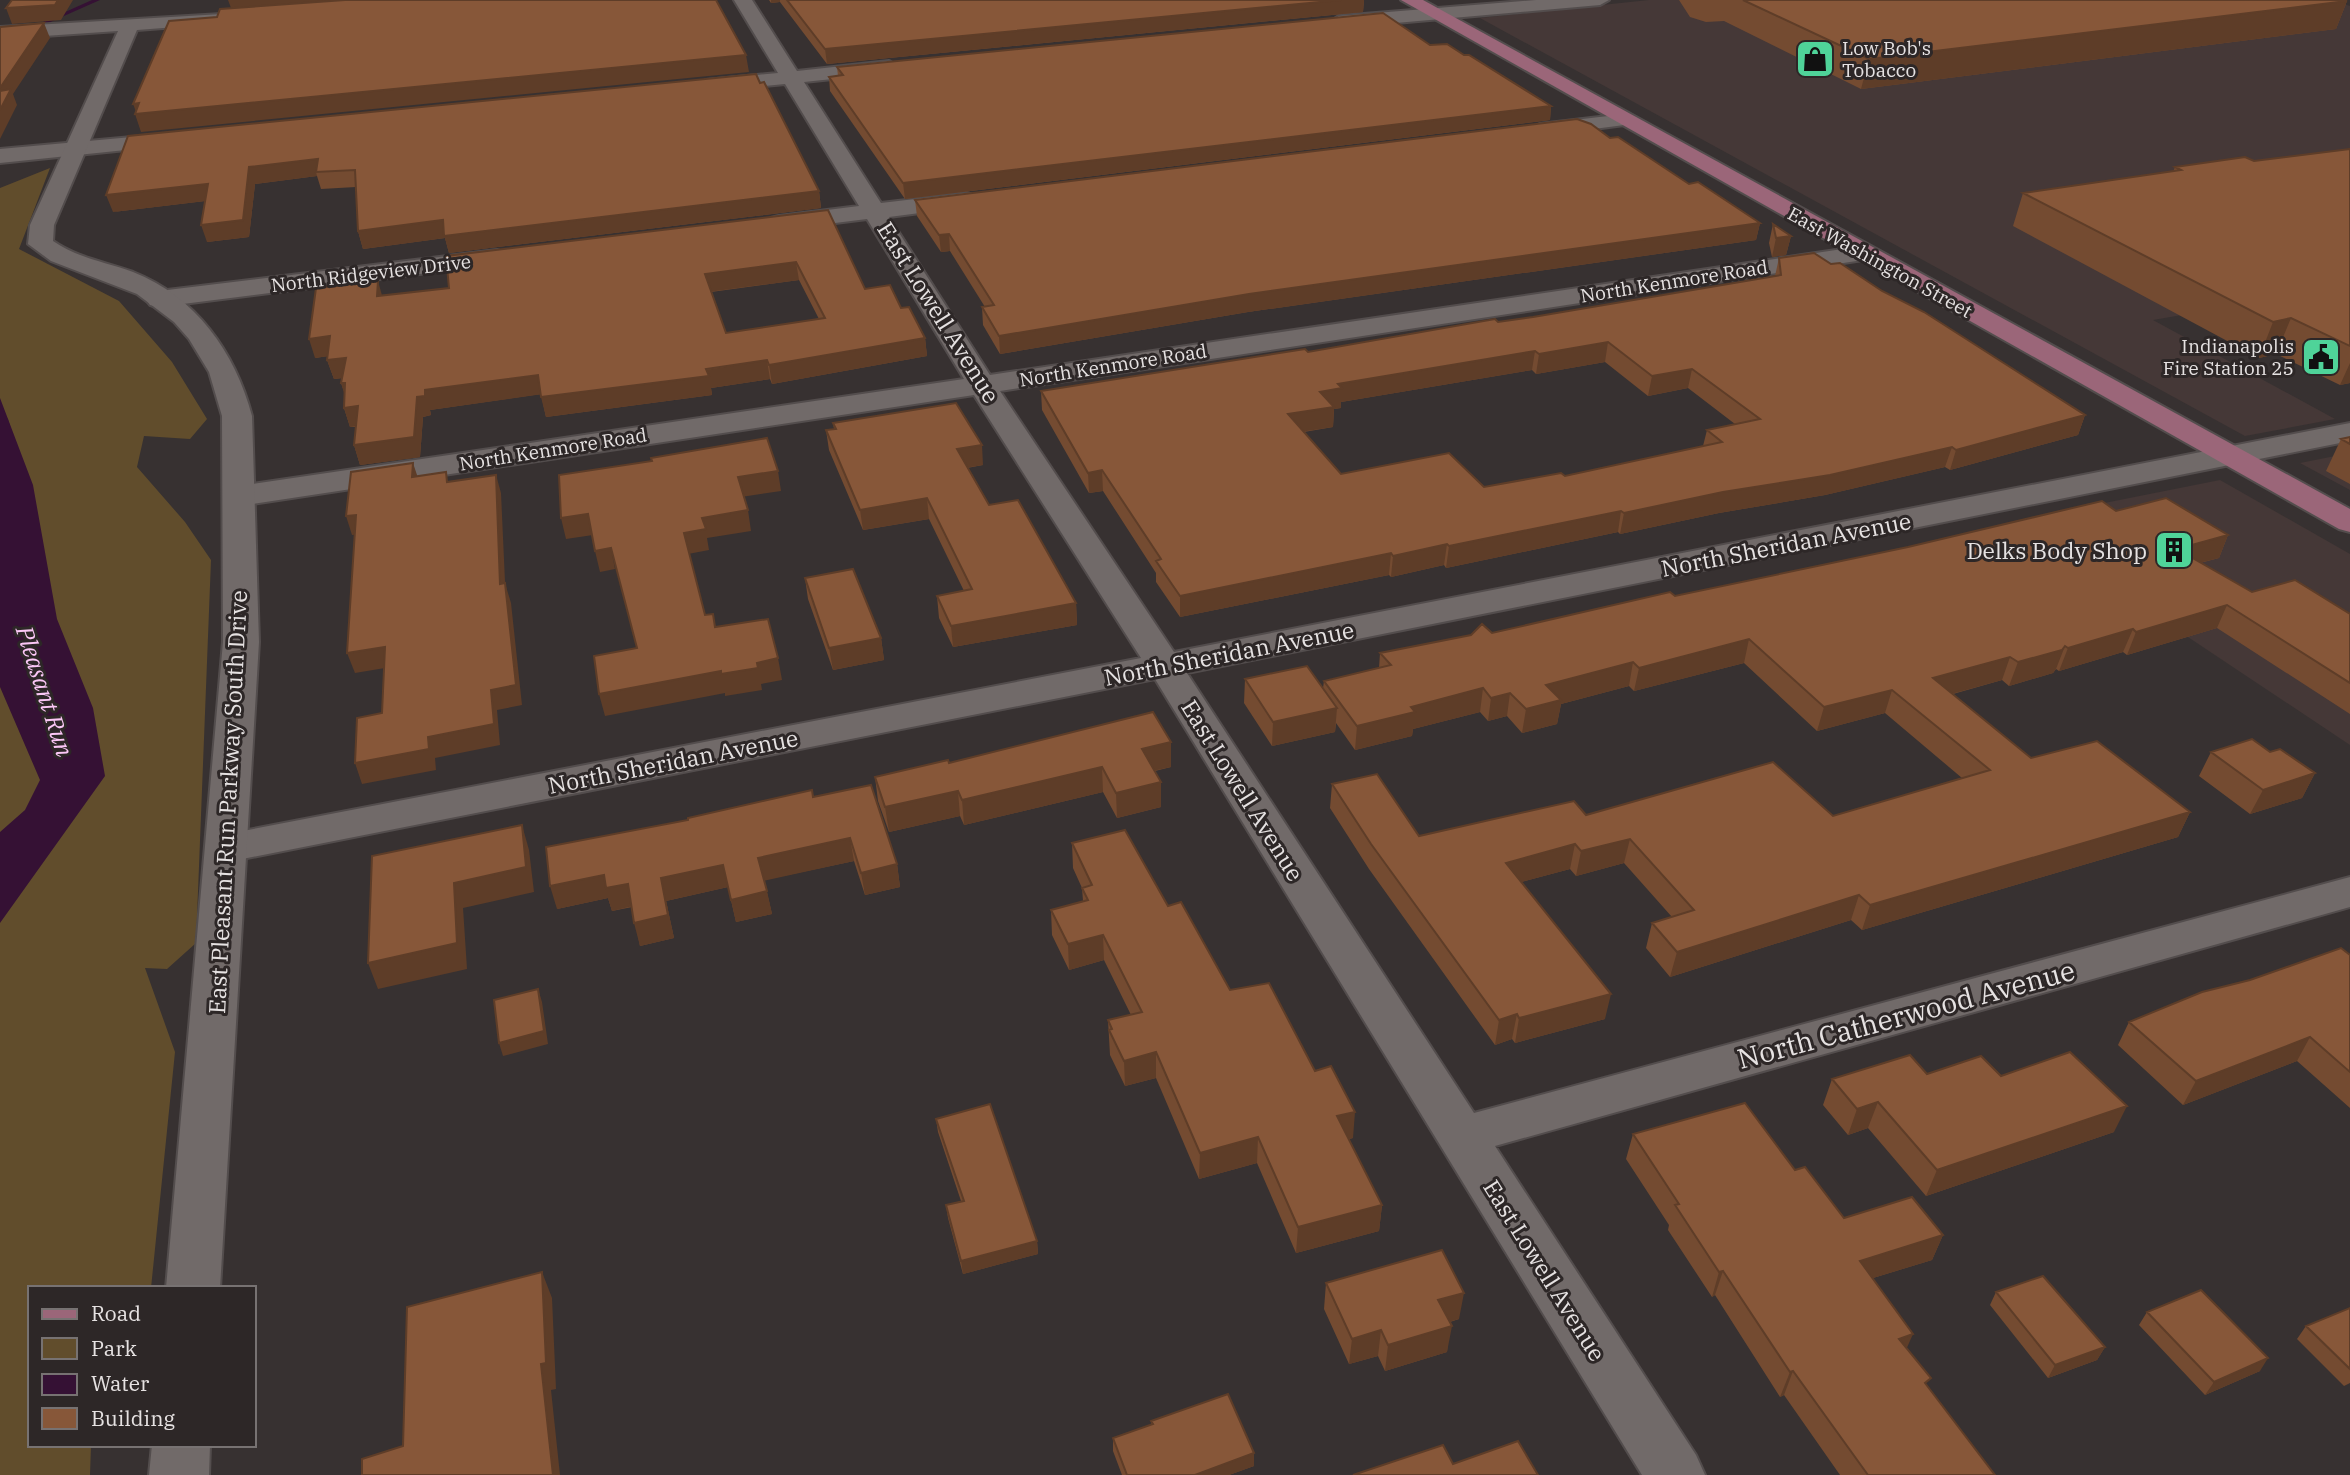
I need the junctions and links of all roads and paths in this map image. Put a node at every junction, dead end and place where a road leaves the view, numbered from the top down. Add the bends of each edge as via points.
1 (743, 0) edge
2 (1410, 0) edge
3 (1600, 0) edge
4 (1436, 15) junction
5 (236, 18) edge
6 (130, 25) junction
7 (1313, 25) edge
8 (0, 33) edge
9 (916, 65) edge
10 (792, 77) junction
11 (683, 88) edge
12 (1625, 120) junction
13 (1525, 132) edge
14 (196, 137) edge
15 (78, 149) junction
16 (0, 156) edge
17 (987, 198) edge
18 (877, 211) junction
19 (752, 226) edge
20 (1863, 253) junction
21 (518, 255) edge
22 (159, 299) junction
23 (982, 385) junction
24 (2350, 432) edge
25 (2231, 456) junction
26 (239, 496) junction
27 (2350, 522) edge
28 (1164, 665) junction
29 (227, 848) junction
30 (2350, 892) edge
31 (1462, 1136) junction
32 (193, 1286) edge
33 (181, 1447) edge
34 (178, 1475) edge
35 (1675, 1475) edge

1 - 10 street, East Lowell Avenue
2 - 4 main road, East Washington Street
3 - 4 street
4 - 7 street
4 - 12 main road, East Washington Street
5 - 6 street
6 - 8 street
6 - 15 street, East Pleasant Run Parkway South Drive
9 - 10 street
10 - 11 street
10 - 18 street, East Lowell Avenue
12 - 13 street
12 - 20 main road, East Washington Street
14 - 15 street
15 - 16 street
15 - 22 street, East Pleasant Run Parkway South Drive via 42,225 40,244 53,255 126,278
17 - 18 street
18 - 19 street
18 - 23 street, East Lowell Avenue
20 - 23 street, North Kenmore Road
20 - 25 main road, East Washington Street
21 - 22 street, North Ridgeview Drive
22 - 26 street, East Pleasant Run Parkway South Drive via 180,314 213,350 228,381 237,416
23 - 26 street, North Kenmore Road
23 - 28 street, East Lowell Avenue
24 - 25 street, North Sheridan Avenue
25 - 27 main road, East Washington Street
25 - 28 street, North Sheridan Avenue
26 - 29 street, East Pleasant Run Parkway South Drive via 241,642
28 - 29 street, North Sheridan Avenue
28 - 31 street, East Lowell Avenue
29 - 32 street, East Pleasant Run Parkway South Drive
30 - 31 street, North Catherwood Avenue
31 - 35 street, East Lowell Avenue
33 - 34 street

